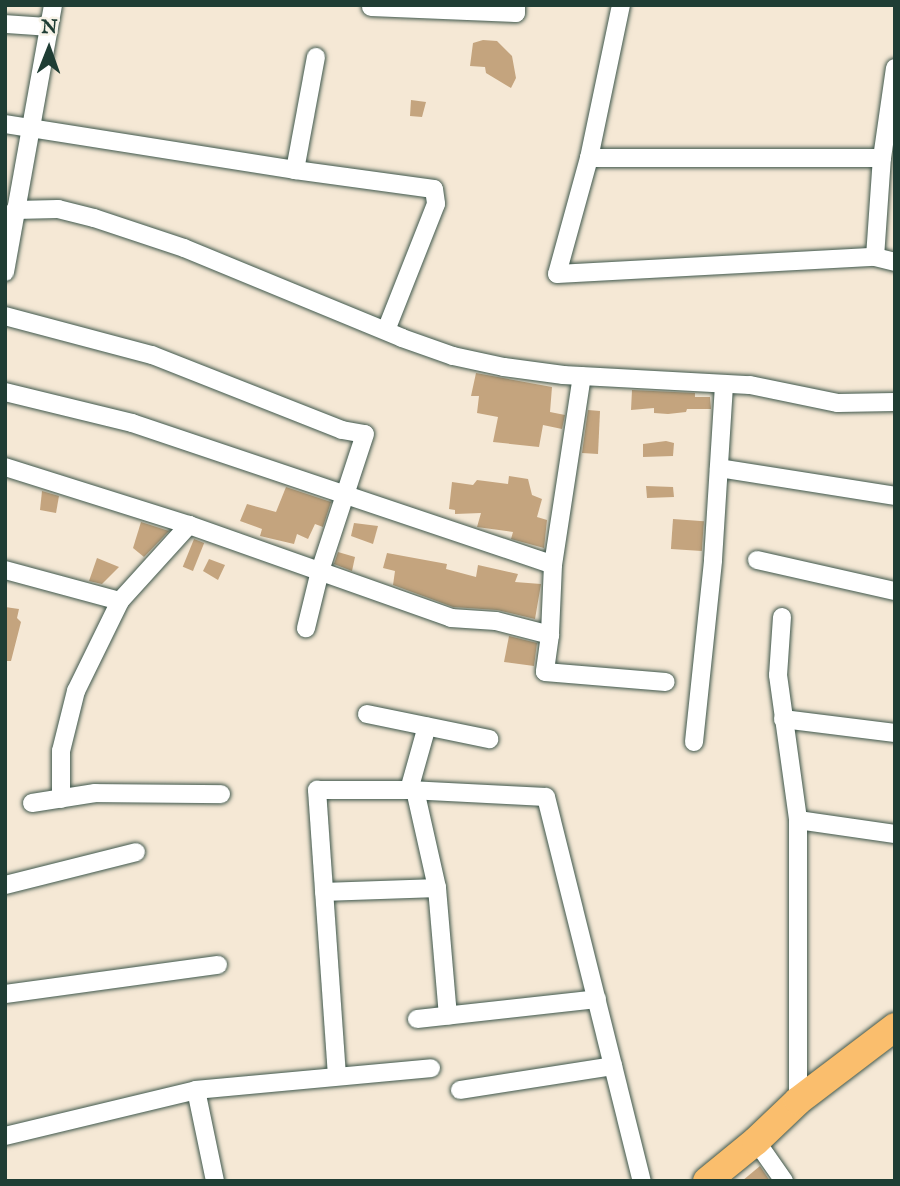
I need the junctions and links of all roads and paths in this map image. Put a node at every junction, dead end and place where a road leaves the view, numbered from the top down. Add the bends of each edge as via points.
1 (53, 5) edge
2 (516, 5) edge
3 (621, 5) edge
4 (371, 7) edge
5 (5, 24) edge
6 (49, 26) junction
7 (316, 57) dead end
8 (895, 68) edge
9 (5, 124) edge
10 (31, 128) junction
11 (589, 158) junction
12 (882, 158) junction
13 (295, 170) junction
14 (15, 210) junction
15 (875, 257) junction
16 (895, 262) edge
17 (5, 272) edge
18 (5, 316) edge
19 (386, 330) junction
20 (582, 376) junction
21 (724, 384) junction
22 (5, 393) edge
23 (895, 402) edge
24 (5, 467) edge
25 (719, 468) junction
26 (346, 496) junction
27 (895, 496) edge
28 (189, 525) junction
29 (757, 560) dead end
30 (553, 565) junction
31 (5, 570) edge
32 (320, 572) junction
33 (895, 591) edge
34 (120, 601) junction
35 (782, 617) dead end
36 (306, 628) dead end
37 (550, 635) junction
38 (666, 682) dead end
39 (367, 714) dead end
40 (783, 719) junction
41 (427, 726) junction
42 (895, 733) edge
43 (489, 739) dead end
44 (694, 742) dead end
45 (412, 790) junction
46 (221, 793) dead end
47 (61, 799) junction
48 (32, 803) dead end
49 (798, 820) junction
50 (895, 834) edge
51 (136, 852) dead end
52 (5, 885) edge
53 (437, 888) junction
54 (324, 892) junction
55 (218, 965) dead end
56 (5, 993) edge
57 (597, 999) junction
58 (448, 1016) junction
59 (417, 1019) dead end
60 (895, 1027) edge
61 (613, 1066) junction
62 (430, 1068) dead end
63 (337, 1076) junction
64 (196, 1090) junction
65 (460, 1090) dead end
66 (798, 1101) junction
67 (5, 1136) edge
68 (756, 1141) junction
69 (215, 1181) edge
70 (642, 1181) edge
71 (707, 1181) edge
72 (784, 1181) edge

1 - 6 street
2 - 4 street via 516,13
3 - 11 street
5 - 6 street
6 - 10 street
7 - 13 street
8 - 12 street
9 - 10 street
10 - 13 street
10 - 14 street
11 - 12 street
11 - 15 street via 557,274
12 - 15 street
13 - 19 street via 411,184 434,189 437,194
14 - 17 street
14 - 19 street via 58,209 94,218 184,248
15 - 16 street
18 - 26 street via 152,355 342,430 365,434
19 - 20 street via 453,356
20 - 21 street
20 - 30 street
21 - 23 street via 838,403
21 - 25 street
22 - 26 street via 131,423
24 - 28 street
25 - 27 street
25 - 44 street
26 - 30 street
26 - 32 street
28 - 32 street
28 - 34 street
29 - 33 street
30 - 37 street
31 - 34 street
32 - 36 street
32 - 37 street via 451,618 496,621
34 - 47 street via 76,691 61,751
35 - 40 street via 778,675
37 - 38 street via 545,673
39 - 41 street
40 - 42 street
40 - 49 street
41 - 43 street
41 - 45 street
45 - 53 street
45 - 54 street via 317,790
45 - 57 street via 546,797
46 - 47 street via 95,793
47 - 48 street
49 - 50 street
49 - 66 street
51 - 52 street
53 - 54 street
53 - 58 street
54 - 63 street
55 - 56 street
57 - 58 street
57 - 61 street
58 - 59 street
60 - 66 main road
61 - 65 street
61 - 70 street
62 - 63 street
63 - 64 street
64 - 67 street
64 - 69 street
66 - 68 main road
68 - 71 main road
68 - 72 street

